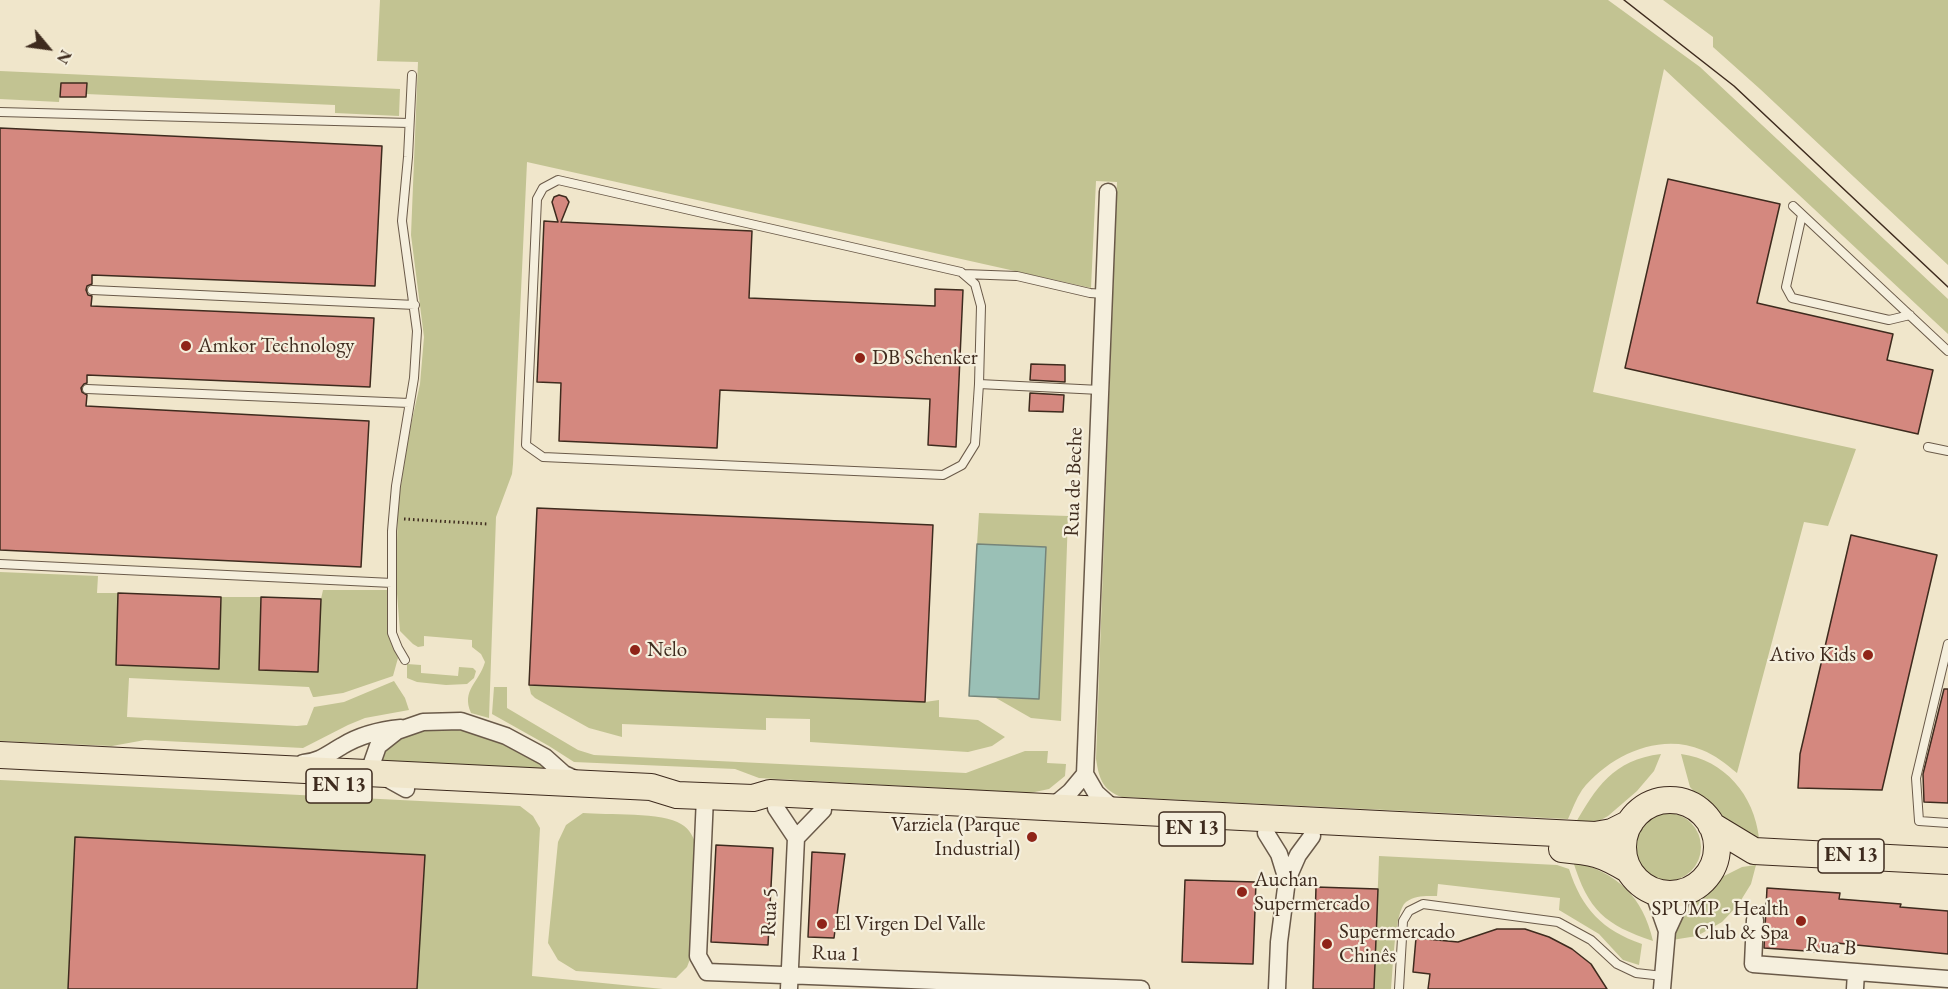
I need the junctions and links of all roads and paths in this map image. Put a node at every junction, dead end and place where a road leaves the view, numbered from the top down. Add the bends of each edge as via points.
1 (411, 75) dead end
2 (0, 112) edge
3 (409, 123) junction
4 (1108, 192) dead end
5 (1793, 206) dead end
6 (1802, 215) junction
7 (964, 274) junction
8 (92, 290) dead end
9 (1104, 294) junction
10 (415, 305) junction
11 (1910, 315) junction
12 (1948, 351) edge
13 (979, 384) junction
14 (87, 389) dead end
15 (1100, 390) junction
16 (409, 403) junction
17 (1928, 447) dead end
18 (1948, 452) edge
19 (393, 518) junction
20 (487, 524) dead end
21 (0, 564) edge
22 (392, 583) junction
23 (1948, 644) edge
24 (405, 660) dead end
25 (405, 727) junction
26 (0, 755) edge
27 (282, 769) junction
28 (0, 770) edge
29 (379, 774) junction
30 (1085, 774) junction
31 (586, 784) junction
32 (406, 789) junction
33 (677, 795) junction
34 (705, 797) junction
35 (764, 803) junction
36 (1052, 807) junction
37 (823, 810) junction
38 (1114, 810) junction
39 (1630, 823) junction
40 (1948, 823) edge
41 (1711, 825) junction
42 (1439, 828) junction
43 (1266, 833) junction
44 (1312, 836) junction
45 (796, 838) junction
46 (1754, 850) junction
47 (1948, 861) edge
48 (1629, 870) junction
49 (1710, 872) junction
50 (1287, 880) junction
51 (1653, 891) junction
52 (1685, 892) junction
53 (1755, 920) dead end
54 (1667, 932) junction
55 (1948, 979) edge
56 (706, 981) edge
57 (1856, 981) edge
58 (789, 982) edge
59 (1662, 983) edge
60 (1141, 989) edge
61 (1276, 989) edge
62 (1399, 989) edge

1 - 3 lane
2 - 3 lane
3 - 10 lane via 402,221
4 - 9 street, Rua de Beche
5 - 6 lane
6 - 11 lane
6 - 11 lane via 1786,287 1792,298 1889,320
7 - 9 lane via 1017,276
7 - 13 lane via 975,284 981,306
7 - 13 lane via 558,180 543,188 537,199 526,445 543,457 943,475 962,465 975,444
8 - 10 lane
9 - 15 street, Rua de Beche
10 - 16 lane via 416,357
11 - 12 lane
13 - 15 lane
14 - 16 lane
15 - 30 street, Rua de Beche
16 - 19 lane
17 - 18 lane
19 - 20 path
19 - 22 lane
21 - 22 lane
22 - 24 lane via 392,633
23 - 40 lane via 1916,778 1919,822
25 - 27 street via 381,730 343,745 319,760
25 - 29 street via 378,746 372,763
25 - 31 street via 423,722 461,722 506,736
26 - 27 main road, EN 13
27 - 29 main road, EN 13
28 - 32 main road, EN 13
29 - 31 main road, EN 13
29 - 32 street
30 - 36 street
30 - 38 street via 1096,793
31 - 33 main road, EN 13 via 651,787
32 - 33 main road, EN 13 via 652,803
33 - 34 main road, EN 13
34 - 35 main road, EN 13
34 - 56 street, Rua 1 via 698,956
35 - 36 main road, EN 13 via 770,794
35 - 37 main road, EN 13
35 - 45 street
36 - 38 main road, EN 13
37 - 43 main road, EN 13
37 - 45 street
38 - 42 main road, EN 13
39 - 41 main road, EN 13 via 1655,802 1671,800 1687,803
39 - 42 main road, EN 13 via 1595,835
39 - 48 main road via 1623,846
41 - 46 main road, EN 13
41 - 49 main road via 1716,856
42 - 44 main road via 1328,830
43 - 44 main road, EN 13
43 - 50 street via 1279,854
44 - 48 main road, EN 13 via 1593,852
44 - 50 street
45 - 58 street, Rua 5
46 - 47 main road, EN 13
46 - 49 main road, EN 13
48 - 51 main road, EN 13
49 - 52 main road, EN 13
50 - 61 street
51 - 52 main road
51 - 54 street
52 - 54 street
53 - 57 street, Rua B via 1754,964
54 - 59 street
55 - 57 street, Rua B
56 - 58 street, Rua 1
58 - 60 street, Rua 1
59 - 62 lane via 1617,964 1591,940 1558,922 1423,904 1409,911 1403,921

